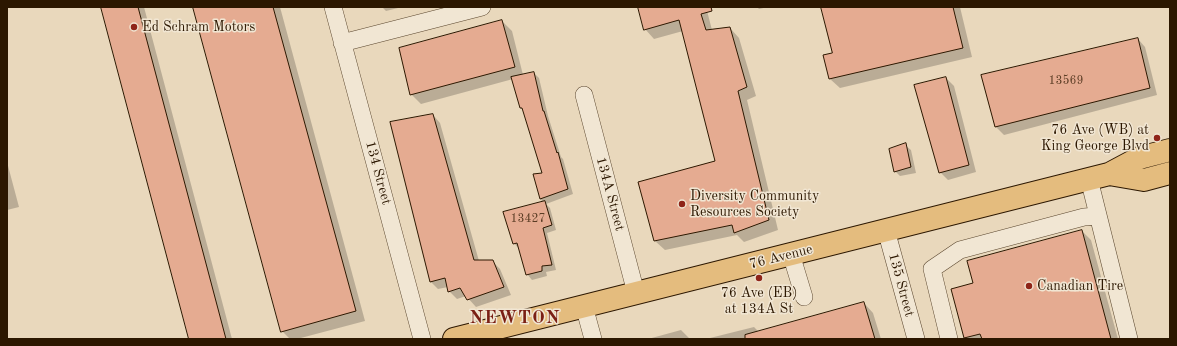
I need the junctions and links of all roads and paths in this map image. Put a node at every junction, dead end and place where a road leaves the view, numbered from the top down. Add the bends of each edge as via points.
1 (333, 7) edge
2 (482, 7) edge
3 (342, 43) junction
4 (584, 95) dead end
5 (1170, 150) edge
6 (1170, 173) edge
7 (1099, 177) junction
8 (1098, 216) junction
9 (886, 230) junction
10 (791, 254) junction
11 (636, 293) junction
12 (804, 297) dead end
13 (584, 306) junction
14 (422, 339) edge
15 (454, 339) edge
16 (593, 339) edge
17 (916, 339) edge
18 (949, 339) edge
19 (1129, 339) edge

1 - 3 street, 134 Street
2 - 3 street
3 - 14 street, 134 Street
4 - 11 street, 134A Street
5 - 7 main road, 76 Avenue via 1139,158
6 - 7 main road, 76 Avenue via 1144,180
7 - 8 street
7 - 9 main road, 76 Avenue
8 - 18 street via 1084,217 960,250 932,269
8 - 19 street
9 - 10 main road, 76 Avenue
9 - 17 street, 135 Street
10 - 11 main road, 76 Avenue
10 - 12 street
11 - 13 main road, 76 Avenue
13 - 15 main road, 76 Avenue
13 - 16 street

